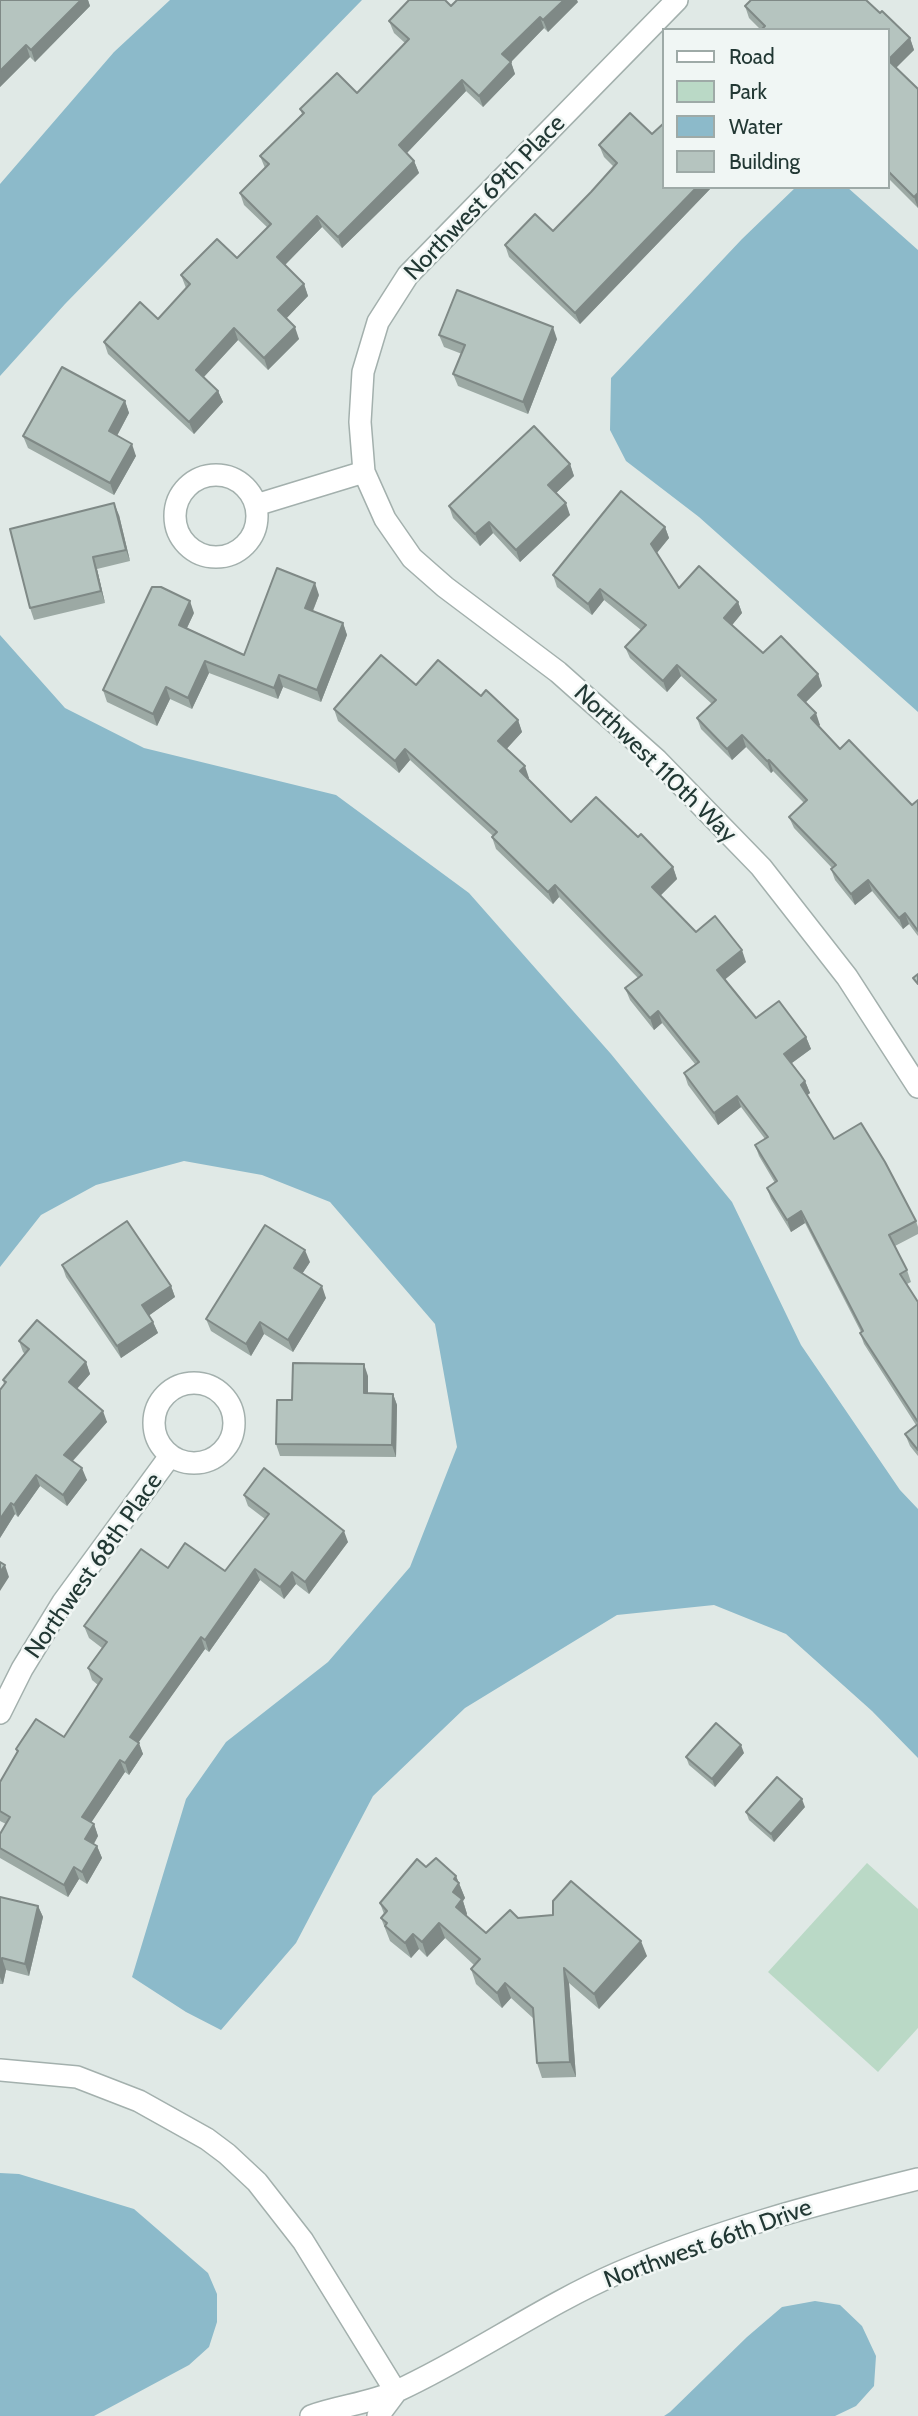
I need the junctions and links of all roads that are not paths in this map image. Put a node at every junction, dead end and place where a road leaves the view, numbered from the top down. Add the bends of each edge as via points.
1 (677, 0) edge
2 (365, 472) junction
3 (256, 505) dead end
4 (918, 1087) edge
5 (170, 1456) dead end
6 (0, 1713) edge
7 (0, 2070) edge
8 (918, 2179) edge
9 (396, 2392) junction
10 (310, 2416) edge
11 (378, 2416) edge

1 - 2 street, Northwest 69th Place via 408,275 378,322 363,372 360,422
2 - 3 street
2 - 4 street, Northwest 110th Way via 385,520 412,558 558,672 656,760 761,867 846,977
5 - 6 street, Northwest 68th Place via 63,1602
7 - 9 street via 76,2077 139,2101 227,2154 257,2182 303,2241
8 - 9 street, Northwest 66th Drive via 815,2204 658,2257 617,2274
9 - 10 street, Northwest 66th Drive
9 - 11 street, Northwest 66th Drive

